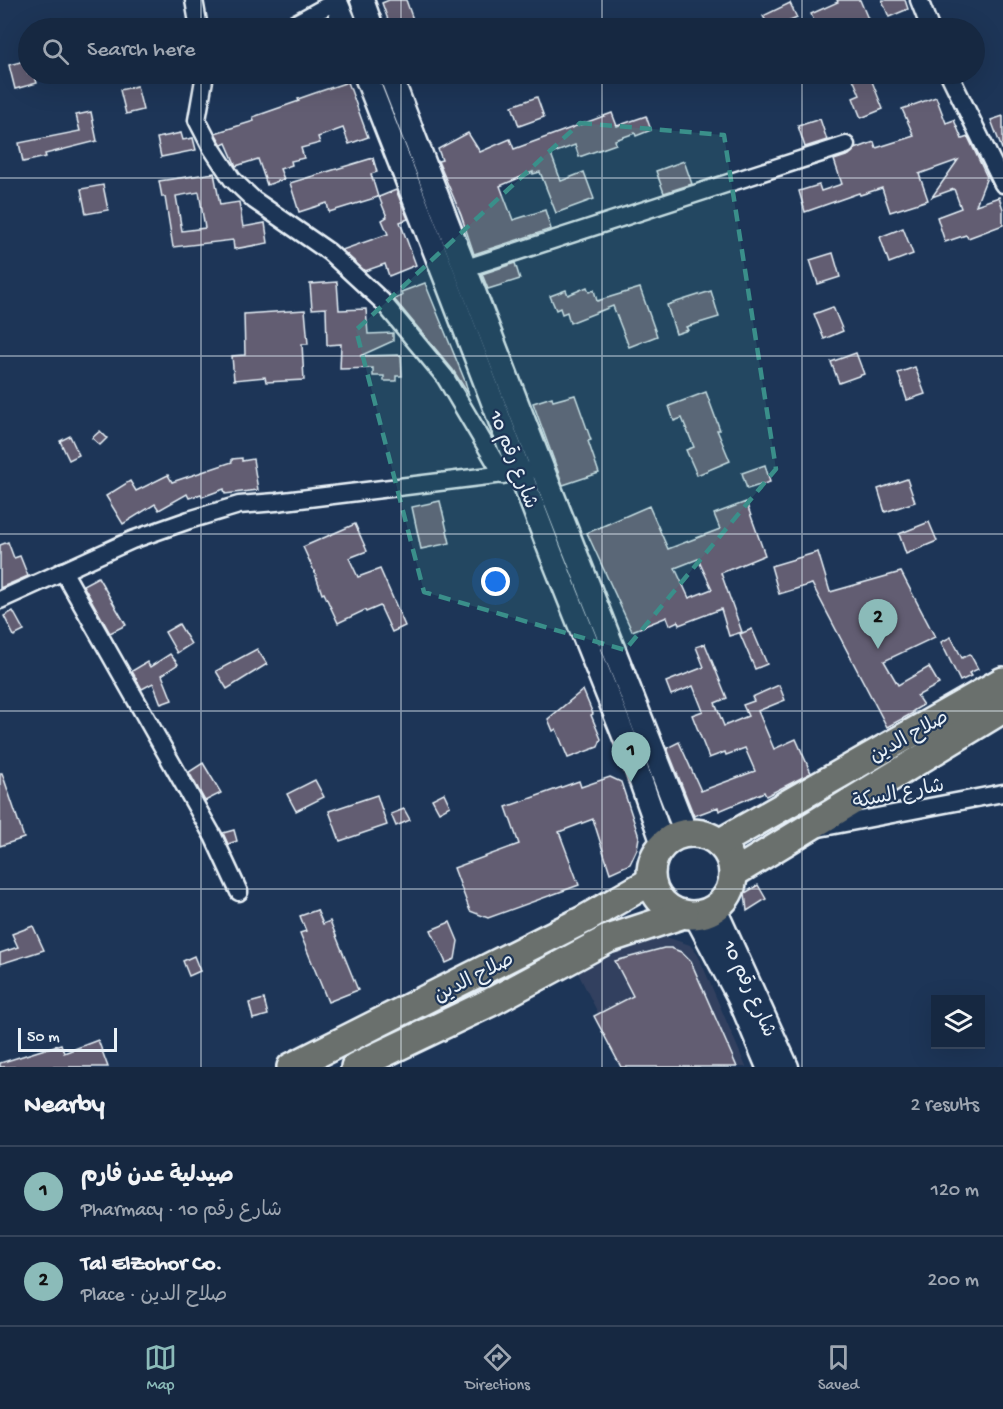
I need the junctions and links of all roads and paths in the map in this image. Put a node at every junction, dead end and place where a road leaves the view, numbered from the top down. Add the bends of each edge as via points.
1 (194, 0) edge
2 (336, 0) edge
3 (362, 0) edge
4 (919, 0) edge
5 (197, 18) edge
6 (304, 18) edge
7 (343, 18) edge
8 (368, 18) edge
9 (926, 18) edge
10 (204, 84) edge
11 (369, 84) edge
12 (394, 84) edge
13 (954, 84) edge
14 (846, 145) dead end
15 (1003, 184) edge
16 (466, 268) junction
17 (542, 468) junction
18 (511, 474) junction
19 (63, 571) junction
20 (0, 600) edge
21 (1003, 681) edge
22 (1003, 709) edge
23 (1003, 792) edge
24 (801, 832) junction
25 (675, 838) junction
26 (719, 843) junction
27 (734, 873) junction
28 (651, 881) junction
29 (239, 892) dead end
30 (698, 913) junction
31 (291, 1067) edge
32 (355, 1067) edge
33 (768, 1067) edge
34 (787, 1067) edge

1 - 5 street
2 - 6 street
2 - 7 main road
3 - 8 main road
4 - 9 street
10 - 18 street via 197,120 232,179 329,252 382,301 445,377
11 - 18 main road, شارع رقم 10 via 449,287
12 - 16 main road, شارع رقم 10
13 - 15 street
14 - 16 street
16 - 17 main road, شارع رقم 10
17 - 18 street
17 - 25 main road, شارع رقم 10
18 - 19 street via 239,505 132,540
18 - 25 main road, شارع رقم 10 via 633,756
19 - 20 street
19 - 29 street via 213,836
21 - 26 highway, صلاح الدين
22 - 24 highway, صلاح الدين
23 - 24 street, شارع السكة
24 - 27 highway, صلاح الدين
25 - 26 highway via 700,833
25 - 28 highway via 655,855
26 - 27 highway via 731,859
27 - 30 highway via 729,893
28 - 30 highway via 663,903 672,910
28 - 31 highway, صلاح الدين via 585,919
30 - 32 highway, صلاح الدين via 609,939 491,1002
30 - 33 main road, شارع رقم 10
30 - 34 main road, شارع رقم 10

